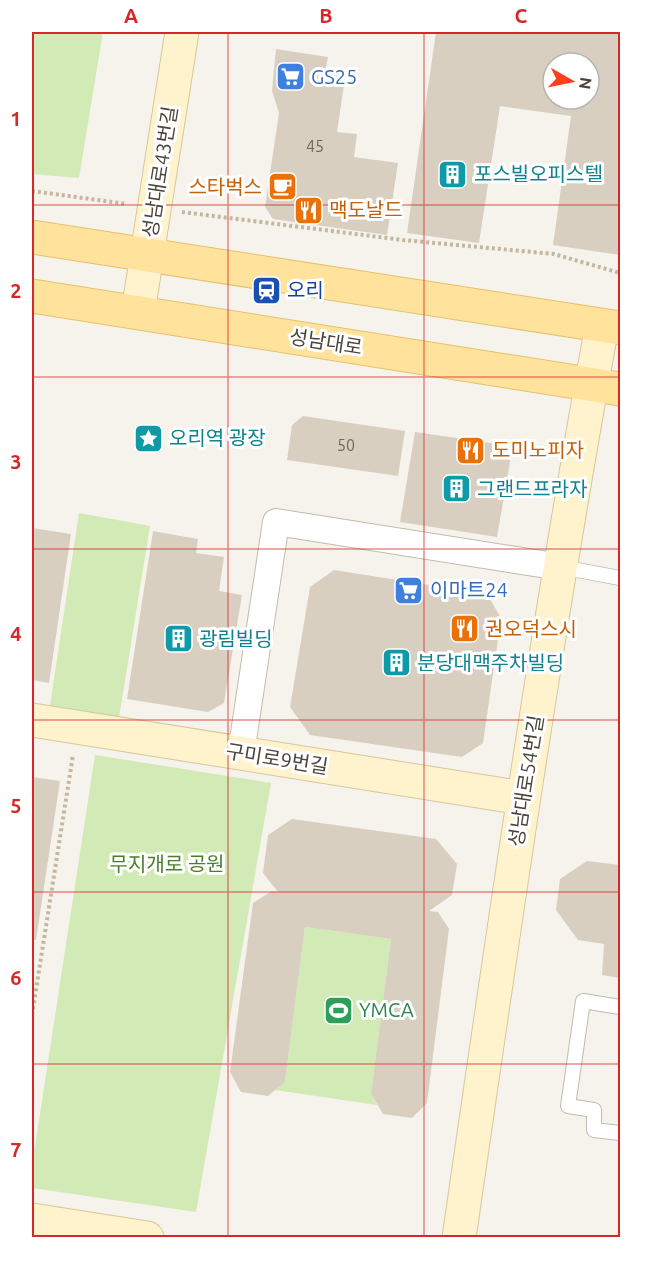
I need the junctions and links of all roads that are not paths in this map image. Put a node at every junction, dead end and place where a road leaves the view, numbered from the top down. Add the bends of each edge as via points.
1 (182, 32) edge
2 (32, 237) edge
3 (147, 255) junction
4 (32, 296) edge
5 (138, 312) junction
6 (611, 327) edge
7 (606, 386) edge
8 (560, 567) junction
9 (621, 578) edge
10 (32, 720) edge
11 (241, 753) junction
12 (523, 798) junction
13 (621, 1006) edge
14 (621, 1133) edge
15 (32, 1220) edge
16 (147, 1238) edge
17 (459, 1238) edge

1 - 3 street, 성남대로43번길
2 - 3 main road
3 - 5 street, 성남대로43번길
3 - 6 main road
4 - 5 main road, 성남대로
5 - 7 main road, 성남대로
6 - 7 street, 성남대로54번길
7 - 8 street, 성남대로54번길
8 - 9 lane
8 - 11 street via 276,522
8 - 12 street, 성남대로54번길
10 - 11 street, 구미로9번길
11 - 12 street, 구미로9번길
12 - 17 street, 성남대로54번길
13 - 14 lane via 583,1001 568,1106 594,1110 594,1130
15 - 16 street

